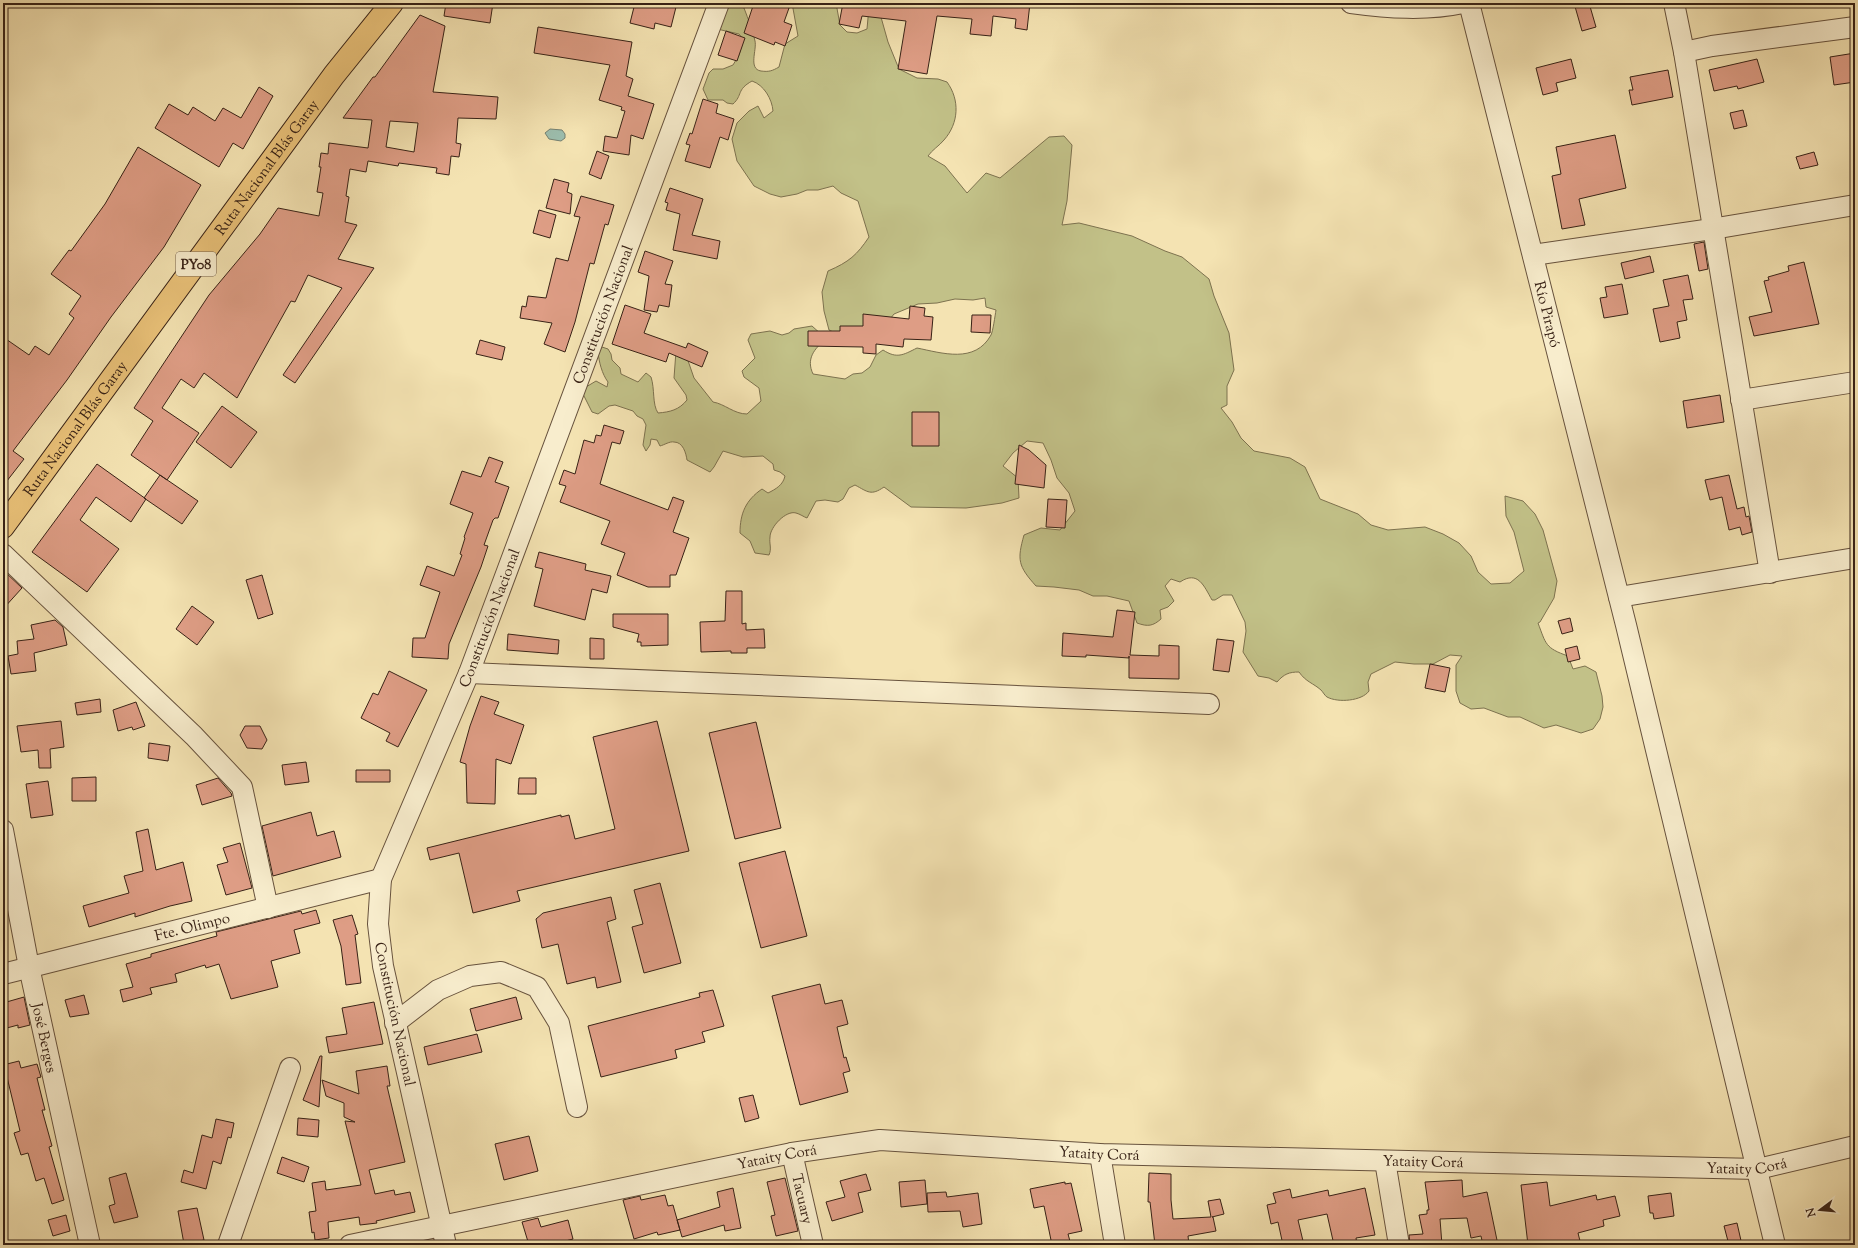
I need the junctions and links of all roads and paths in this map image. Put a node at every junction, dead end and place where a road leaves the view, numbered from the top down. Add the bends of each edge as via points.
1 (392, 3) edge
2 (719, 3) edge
3 (1352, 3) edge
4 (1463, 3) edge
5 (1469, 3) edge
6 (1674, 3) edge
7 (1855, 27) edge
8 (1684, 52) junction
9 (1855, 205) edge
10 (1712, 229) junction
11 (1533, 255) junction
12 (1855, 382) edge
13 (1741, 400) junction
14 (3, 527) edge
15 (3, 554) edge
16 (1855, 558) edge
17 (1770, 573) junction
18 (1619, 597) junction
19 (469, 673) junction
20 (1209, 704) dead end
21 (3, 830) edge
22 (381, 879) junction
23 (268, 908) junction
24 (29, 967) junction
25 (3, 974) edge
26 (395, 1023) junction
27 (290, 1068) dead end
28 (577, 1107) dead end
29 (1855, 1146) edge
30 (792, 1153) junction
31 (1100, 1154) junction
32 (1385, 1160) junction
33 (1758, 1170) junction
34 (442, 1225) junction
35 (90, 1245) edge
36 (228, 1245) edge
37 (350, 1245) edge
38 (446, 1245) edge
39 (814, 1245) edge
40 (1115, 1245) edge
41 (1399, 1245) edge
42 (1775, 1245) edge

1 - 14 highway, Ruta Nacional Blás Garay / PY08 via 334,75
2 - 19 street, Constitución Nacional
3 - 4 street via 1389,8
5 - 11 street, Río Pirapó
6 - 8 street
7 - 8 street
8 - 10 street
9 - 10 street
10 - 11 street
10 - 13 street
11 - 18 street, Río Pirapó
12 - 13 street
13 - 17 street
15 - 23 street via 194,736 242,787
16 - 17 street
17 - 18 street
18 - 33 street, Río Pirapó
19 - 20 street
19 - 22 street, Constitución Nacional
21 - 24 street, José Berges
22 - 23 street, Fte. Olimpo
22 - 26 street, Constitución Nacional via 378,924 383,966
23 - 24 street, Fte. Olimpo
24 - 25 street, Fte. Olimpo
24 - 35 street, José Berges
26 - 28 street via 438,990 470,976 501,972 537,987 559,1023
26 - 34 street, Constitución Nacional
27 - 36 street
29 - 33 street, Yataity Corá
30 - 31 street, Yataity Corá via 880,1140
30 - 34 street, Yataity Corá
30 - 39 street, Tacuary
31 - 32 street, Yataity Corá
31 - 40 street
32 - 33 street, Yataity Corá
32 - 41 street
33 - 42 street
34 - 37 street, Yataity Corá
34 - 38 street, Constitución Nacional

